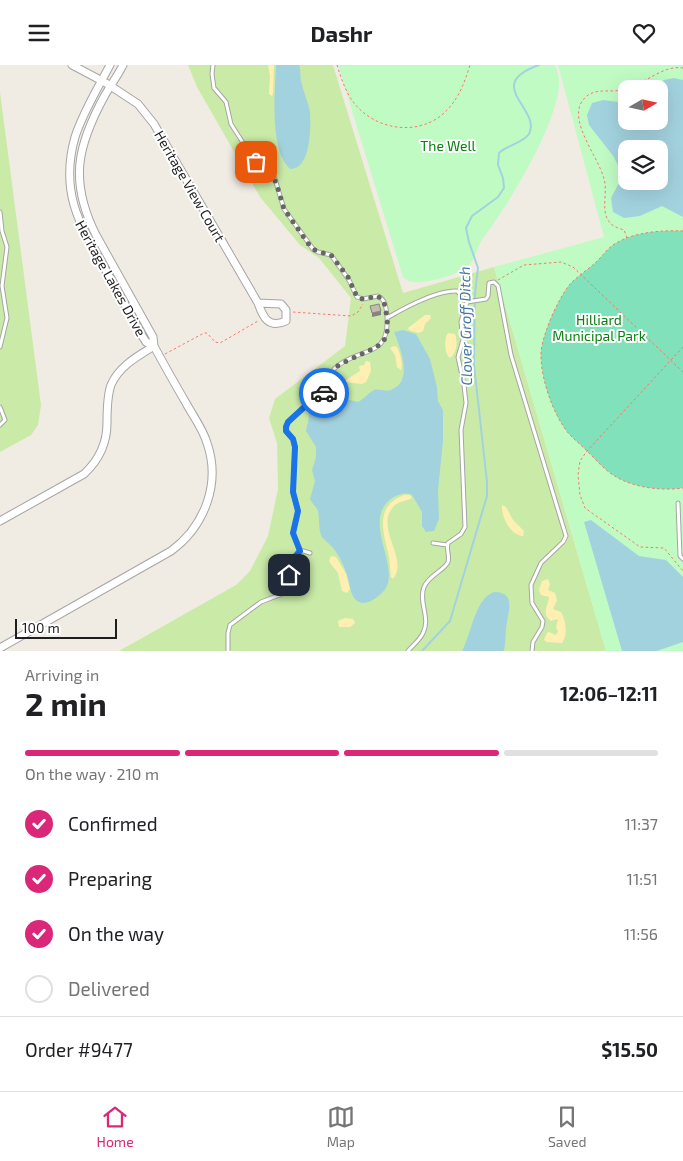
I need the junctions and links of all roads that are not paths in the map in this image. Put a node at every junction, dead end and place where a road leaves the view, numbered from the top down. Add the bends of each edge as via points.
1 (72, 65) edge
2 (110, 65) edge
3 (123, 65) edge
4 (213, 65) edge
5 (106, 83) junction
6 (0, 212) edge
7 (469, 302) junction
8 (258, 303) junction
9 (387, 318) junction
10 (154, 346) junction
11 (0, 347) edge
12 (0, 407) edge
13 (0, 425) edge
14 (678, 503) dead end
15 (0, 521) edge
16 (433, 543) dead end
17 (447, 545) junction
18 (300, 551) junction
19 (310, 553) dead end
20 (683, 559) edge
21 (0, 648) edge
22 (228, 651) edge
23 (408, 651) edge
24 (532, 651) edge

1 - 5 street, Heritage View Court
2 - 5 street, Heritage Lakes Drive
3 - 5 street, Heritage Lakes Drive
4 - 9 lane via 214,88 226,102 231,124 254,160 276,182 288,216 313,249 331,255 348,277 357,297 378,296 383,299
5 - 8 street, Heritage View Court via 138,104 154,124
5 - 10 street, Heritage Lakes Drive via 81,122 74,142 70,174 72,198 86,237 141,333
6 - 11 lane via 7,247 2,286 7,318
7 - 9 lane via 457,291 448,291
7 - 17 lane via 460,321 462,340 458,357 466,396 461,435 466,522 461,534
7 - 24 lane via 486,299 489,283 497,283 511,355 566,535 541,563 531,585 532,603 543,621 533,641
8 - 8 street, Heritage View Court via 263,318 270,323 286,321 286,310 281,305
9 - 18 lane via 386,335 379,346 337,367 328,390 286,425 295,447 293,492 298,511 293,533
10 - 15 street via 127,364 112,384 104,445 91,468
10 - 21 street, Heritage Lakes Drive via 204,435 210,454 211,484 201,519 191,534 171,551
12 - 13 lane via 5,420
14 - 20 lane via 680,556
16 - 17 lane
17 - 23 lane via 448,563 432,576 423,589 424,633
18 - 19 lane
18 - 22 lane via 291,561 282,594 261,602 230,625

